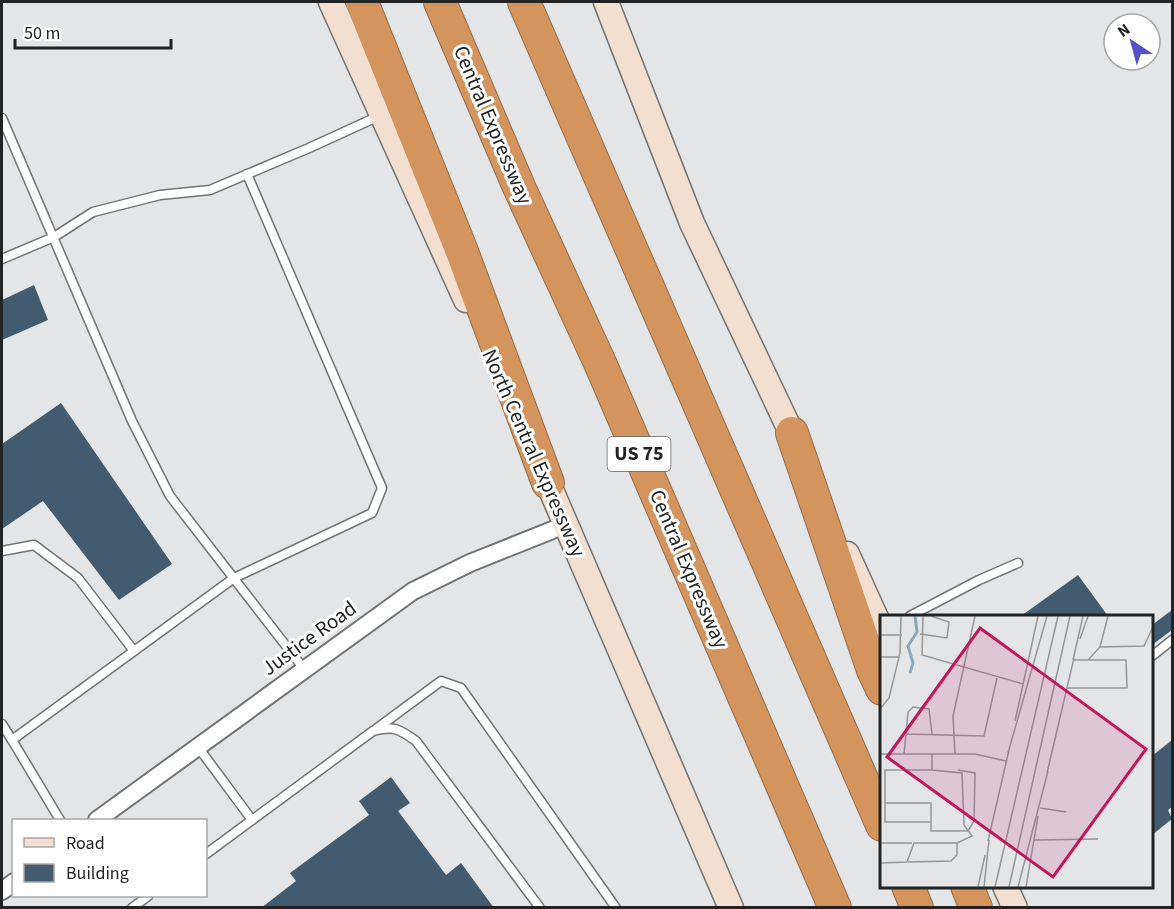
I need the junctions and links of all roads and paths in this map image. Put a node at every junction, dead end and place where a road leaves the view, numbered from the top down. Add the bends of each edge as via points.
1 (331, 2) edge
2 (362, 2) edge
3 (441, 2) edge
4 (524, 2) edge
5 (606, 2) edge
6 (382, 114) junction
7 (2, 117) edge
8 (247, 174) junction
9 (54, 237) junction
10 (2, 259) edge
11 (792, 433) junction
12 (548, 483) junction
13 (565, 525) junction
14 (2, 550) edge
15 (1018, 563) dead end
16 (234, 578) junction
17 (912, 615) edge
18 (880, 627) edge
19 (1173, 640) edge
20 (134, 651) junction
21 (1153, 655) edge
22 (304, 669) junction
23 (880, 685) edge
24 (2, 724) edge
25 (373, 731) junction
26 (12, 740) junction
27 (198, 747) junction
28 (59, 819) edge
29 (99, 819) edge
30 (252, 820) junction
31 (880, 820) edge
32 (207, 853) edge
33 (909, 888) edge
34 (968, 888) edge
35 (1006, 888) edge
36 (147, 897) edge
37 (132, 908) edge
38 (540, 908) edge
39 (616, 908) edge
40 (731, 908) edge
41 (835, 908) edge
42 (917, 908) edge
43 (976, 908) edge
44 (1016, 908) edge

1 - 6 main road, North Central Expressway
2 - 12 highway via 461,249
3 - 41 highway, Central Expressway / US 75
4 - 31 highway
5 - 11 main road via 692,223
6 - 8 lane
6 - 12 main road, North Central Expressway
7 - 9 lane
8 - 9 lane via 210,190 160,195 93,212
8 - 16 lane via 382,488 372,513
9 - 10 lane
9 - 16 lane via 132,421 170,496
11 - 18 main road
11 - 23 highway
12 - 13 main road, North Central Expressway
13 - 22 street, Justice Road via 431,581
13 - 40 main road, North Central Expressway
14 - 20 lane via 34,545 78,578
15 - 17 lane
16 - 20 lane
16 - 22 lane
19 - 21 lane
20 - 26 lane
22 - 27 street, Justice Road
24 - 26 lane
25 - 30 lane
25 - 38 lane via 391,727 416,741
25 - 39 lane via 441,681 461,688
26 - 28 lane
27 - 29 street, Justice Road
27 - 30 lane
30 - 32 lane
33 - 42 highway
34 - 43 highway
35 - 44 main road
36 - 37 lane

